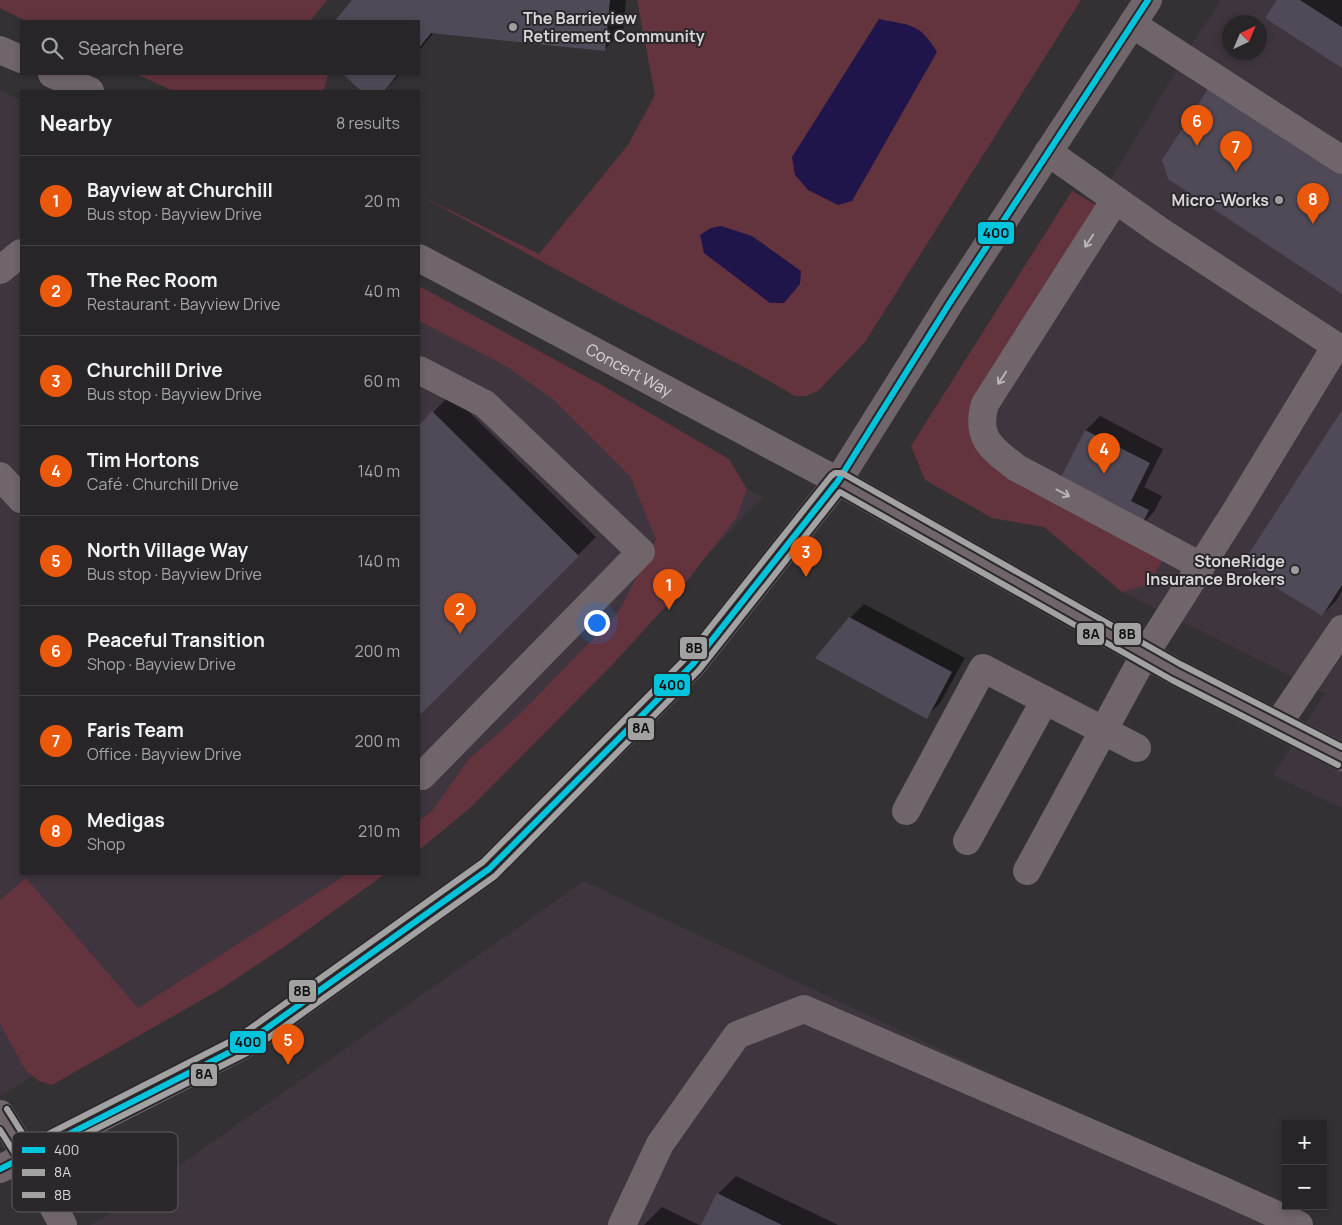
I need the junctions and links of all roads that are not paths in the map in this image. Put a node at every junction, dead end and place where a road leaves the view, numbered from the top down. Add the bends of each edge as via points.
1 (1148, 0) edge
2 (1132, 24) junction
3 (0, 50) edge
4 (20, 59) edge
5 (54, 75) edge
6 (88, 90) edge
7 (1048, 152) junction
8 (1342, 160) edge
9 (1115, 200) junction
10 (20, 254) edge
11 (420, 259) edge
12 (0, 270) edge
13 (420, 371) edge
14 (0, 476) edge
15 (838, 481) junction
16 (20, 498) edge
17 (1200, 566) junction
18 (1342, 629) edge
19 (1145, 654) junction
20 (1045, 700) junction
21 (1278, 724) junction
22 (1104, 730) junction
23 (1137, 748) dead end
24 (1342, 757) edge
25 (420, 774) edge
26 (906, 811) dead end
27 (967, 840) dead end
28 (1027, 871) dead end
29 (0, 1114) edge
30 (72, 1132) edge
31 (12, 1133) edge
32 (12, 1163) edge
33 (0, 1169) edge
34 (56, 1212) edge
35 (63, 1225) edge
36 (622, 1225) edge
37 (1298, 1225) edge

1 - 2 street
2 - 7 street
2 - 8 street
3 - 4 street
5 - 6 street
7 - 9 street
7 - 15 street
9 - 17 street via 1336,346
9 -> 17 street via 985,404 981,418 983,432 993,450 1017,468
10 - 12 street
11 - 15 street, Concert Way
13 - 25 street via 485,404 641,552 422,776
14 - 16 street
15 - 19 street, Concert Way
15 - 30 street via 693,664 489,869 242,1046
17 - 19 street
18 - 21 street
19 - 21 street, Concert Way
19 - 22 street
20 - 22 street
20 - 26 street via 983,668
20 - 27 street
21 - 24 street, Concert Way
22 - 23 street
22 - 28 street
29 - 31 street
32 - 33 street
34 - 35 street
36 - 37 street via 660,1144 737,1036 804,1009

